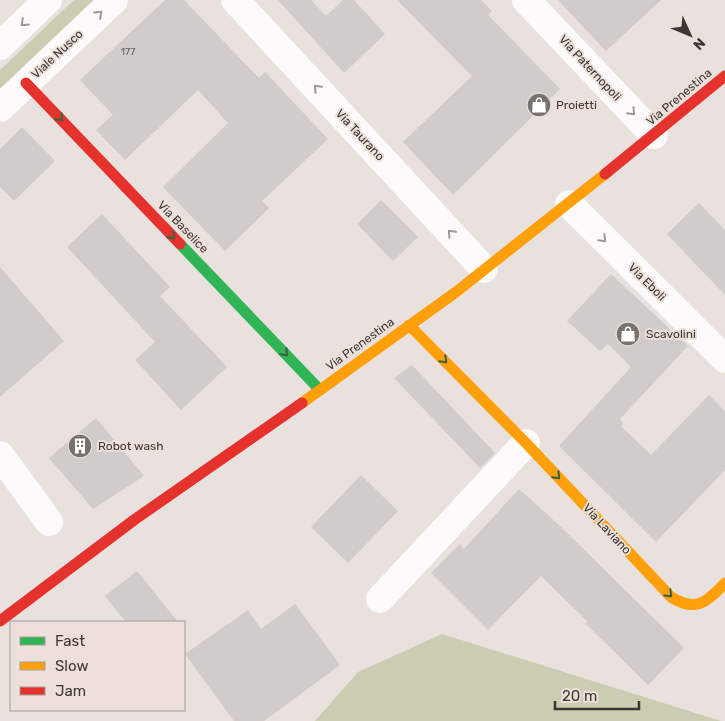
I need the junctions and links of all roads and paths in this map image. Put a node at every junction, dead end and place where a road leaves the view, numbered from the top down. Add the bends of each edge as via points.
1 (48, 0) edge
2 (114, 0) edge
3 (235, 0) edge
4 (526, 0) edge
5 (0, 46) edge
6 (725, 76) edge
7 (26, 83) junction
8 (0, 108) edge
9 (654, 135) junction
10 (569, 204) junction
11 (484, 269) junction
12 (409, 325) junction
13 (725, 359) edge
14 (320, 390) junction
15 (526, 443) junction
16 (0, 455) edge
17 (49, 522) dead end
18 (725, 583) edge
19 (380, 599) dead end
20 (0, 621) edge

1 -> 5 street
7 -> 2 street, Viale Nusco
11 -> 3 street, Via Taurano
4 -> 9 street, Via Paternopoli
6 - 9 main road, Via Prenestina
7 - 8 street, Viale Nusco
7 -> 14 main road, Via Baselice
9 - 10 main road, Via Prenestina
10 - 11 main road, Via Prenestina
10 -> 13 street, Via Eboli
11 - 12 main road, Via Prenestina
12 - 14 main road, Via Prenestina
12 -> 15 main road, Via Laviano
14 - 20 main road, Via Prenestina via 109,538
15 -> 18 main road, Via Laviano via 678,602 694,606 707,600
15 - 19 street
16 - 17 street

